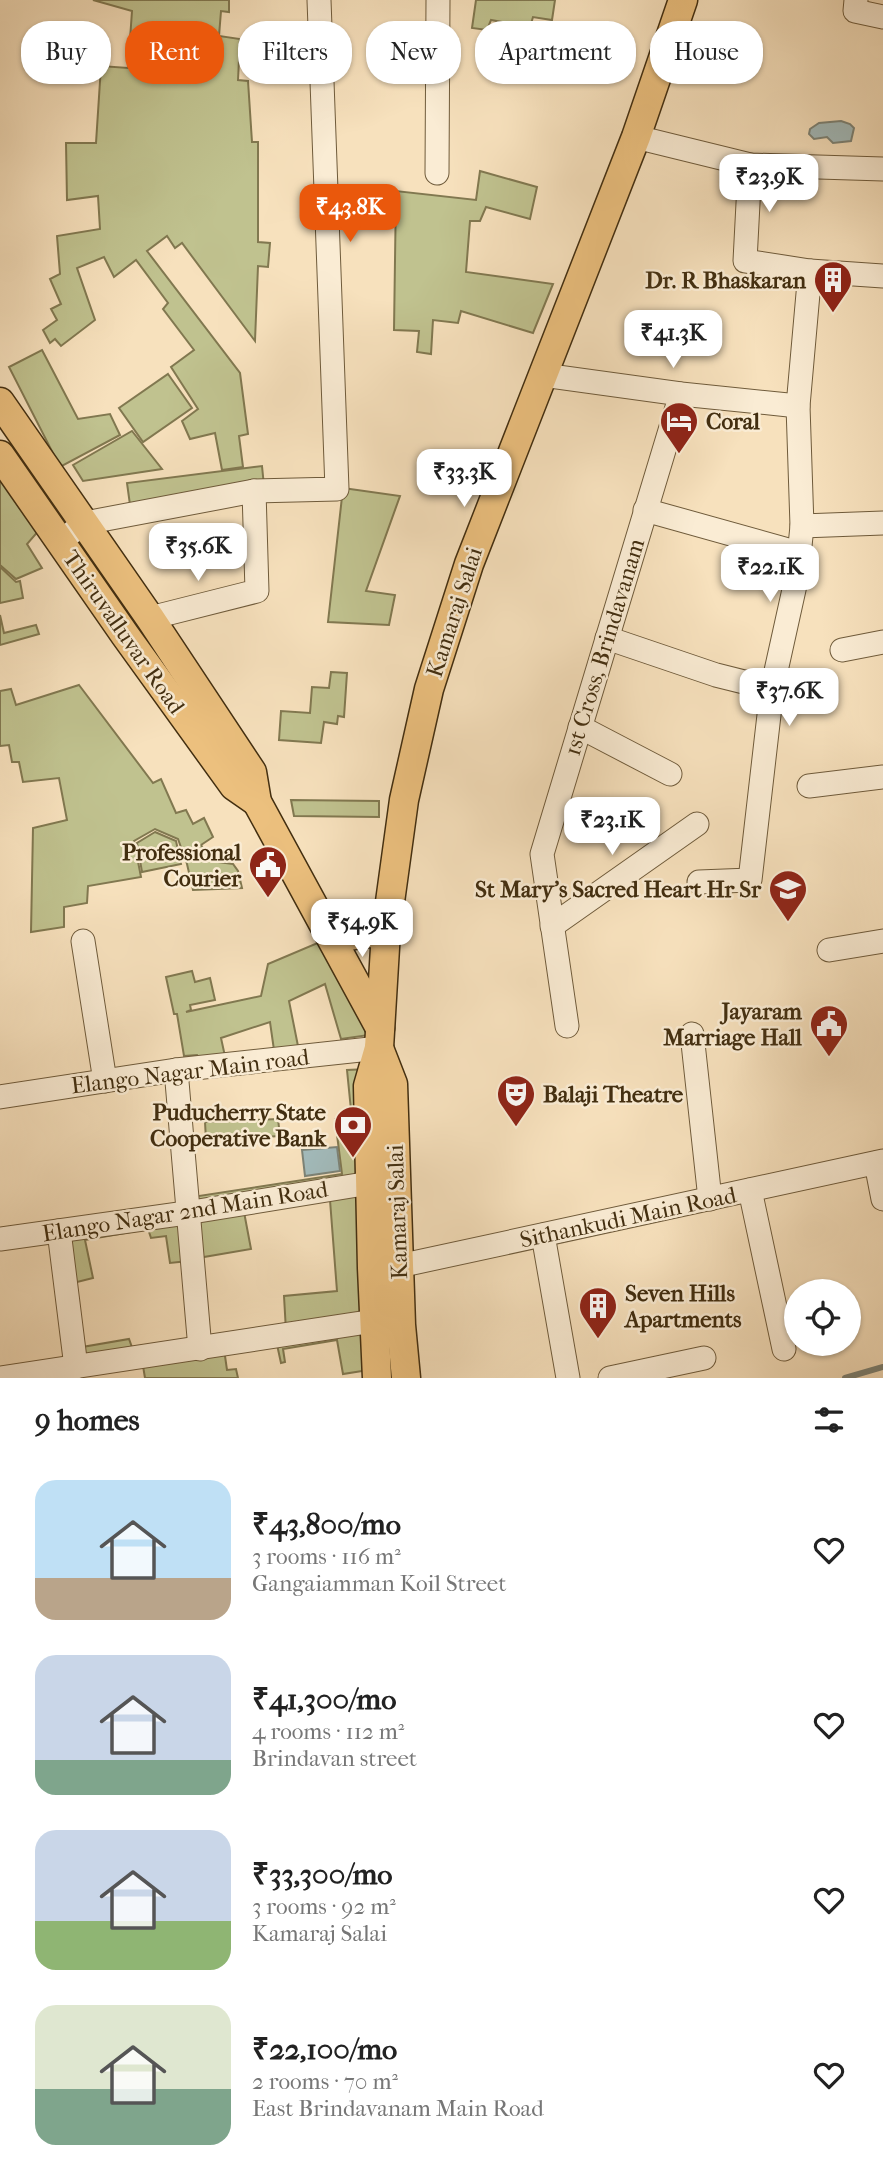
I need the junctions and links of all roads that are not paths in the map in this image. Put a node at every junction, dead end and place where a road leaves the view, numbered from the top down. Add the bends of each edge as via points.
1 (319, 0) edge
2 (438, 0) edge
3 (683, 0) edge
4 (856, 0) edge
5 (883, 18) edge
6 (636, 137) junction
7 (750, 165) junction
8 (883, 169) edge
9 (438, 173) dead end
10 (810, 271) junction
11 (883, 276) edge
12 (543, 375) junction
13 (681, 394) junction
14 (0, 402) edge
15 (798, 406) junction
16 (0, 455) edge
17 (254, 491) junction
18 (645, 510) junction
19 (85, 523) junction
20 (883, 523) edge
21 (802, 526) junction
22 (60, 541) junction
23 (799, 554) junction
24 (150, 618) junction
25 (607, 638) junction
26 (883, 642) edge
27 (842, 650) dead end
28 (772, 689) junction
29 (580, 727) junction
30 (670, 774) dead end
31 (883, 777) edge
32 (809, 786) dead end
33 (257, 802) junction
34 (696, 824) dead end
35 (699, 882) dead end
36 (552, 926) junction
37 (386, 932) junction
38 (332, 938) junction
39 (83, 941) dead end
40 (883, 941) edge
41 (829, 950) dead end
42 (567, 1026) dead end
43 (692, 1034) dead end
44 (380, 1038) junction
45 (176, 1070) junction
46 (105, 1082) junction
47 (0, 1097) edge
48 (880, 1162) edge
49 (370, 1183) junction
50 (750, 1190) junction
51 (710, 1199) junction
52 (883, 1199) edge
53 (186, 1213) junction
54 (59, 1231) junction
55 (543, 1235) junction
56 (0, 1239) edge
57 (385, 1267) junction
58 (374, 1321) junction
59 (200, 1349) junction
60 (784, 1349) dead end
61 (704, 1359) dead end
62 (76, 1367) junction
63 (1, 1378) edge
64 (377, 1378) edge
65 (406, 1378) edge
66 (568, 1378) edge
67 (610, 1378) edge

1 - 17 street via 337,489
2 - 9 street
3 - 6 main road, Kamaraj Salai
4 - 5 street via 855,11
6 - 7 street
6 - 12 main road, Kamaraj Salai
7 - 8 street
7 - 10 street via 745,261
10 - 11 street
10 - 15 street
12 - 13 street
12 - 37 main road, Kamaraj Salai via 469,564 429,689 404,800
13 - 15 street
13 - 18 street, 1st Cross, Brindavanam
14 - 19 main road, Thiruvalluvar Road
15 - 21 street
16 - 22 main road, Thiruvalluvar Road
17 - 19 street
17 - 24 street via 257,590
18 - 23 street
18 - 25 street, 1st Cross, Brindavanam
19 - 22 street
19 - 24 main road, Thiruvalluvar Road
20 - 21 street
21 - 23 street
22 - 33 main road, Thiruvalluvar Road via 234,786
23 - 28 street
24 - 33 main road, Thiruvalluvar Road via 252,772
25 - 28 street
25 - 29 street, 1st Cross, Brindavanam
26 - 27 street
28 - 35 street via 750,880
29 - 30 street
29 - 36 street, 1st Cross, Brindavanam via 542,854
31 - 32 street
33 - 38 main road, Thiruvalluvar Road
34 - 36 street
36 - 42 street, 1st Cross, Brindavanam
37 - 38 main road
37 - 44 main road, Kamaraj Salai
38 - 44 main road, Thiruvalluvar Road
39 - 46 street
40 - 41 street
43 - 51 street
44 - 45 street, Elango Nagar Main road
44 - 49 main road, Kamaraj Salai via 368,1086
44 - 57 main road, Kamaraj Salai via 393,1084
45 - 46 street, Elango Nagar Main road
45 - 53 street
46 - 47 street, Elango Nagar Main road
48 - 50 street, Sithankudi Main Road
48 - 52 street
49 - 53 street, Elango Nagar 2nd Main Road
49 - 57 main road, Kamaraj Salai
50 - 51 street, Sithankudi Main Road
50 - 60 street
51 - 55 street, Sithankudi Main Road
53 - 54 street, Elango Nagar 2nd Main Road
53 - 59 street
54 - 56 street, Elango Nagar 2nd Main Road
54 - 62 street
55 - 57 street, Sithankudi Main Road
55 - 66 street
57 - 58 main road, Kamaraj Salai
57 - 65 main road, Kamaraj Salai
58 - 59 street
58 - 64 main road, Kamaraj Salai
59 - 62 street
61 - 67 street
62 - 63 street

